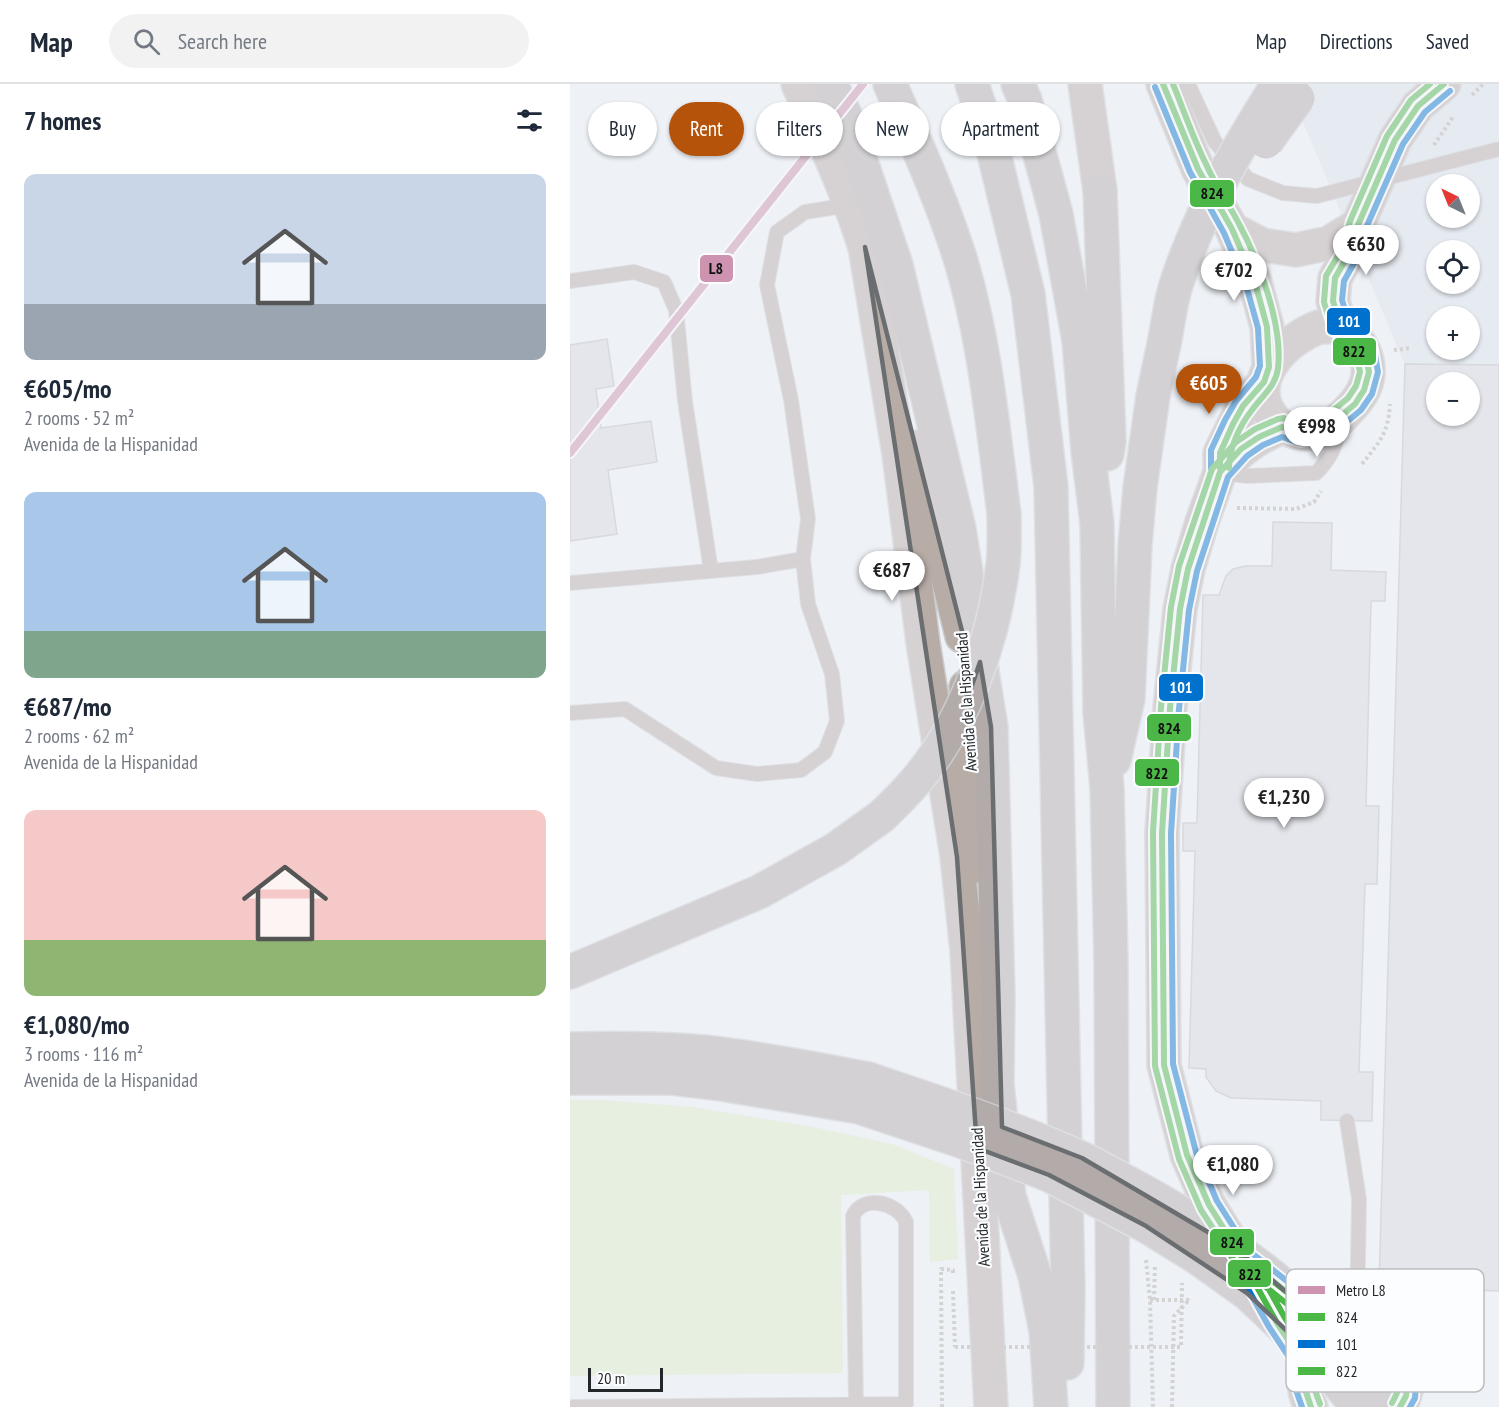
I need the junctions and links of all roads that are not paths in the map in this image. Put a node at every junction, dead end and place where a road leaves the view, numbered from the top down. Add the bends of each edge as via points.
1 (798, 84) edge
2 (831, 84) edge
3 (890, 84) edge
4 (972, 84) edge
5 (1018, 84) edge
6 (1085, 84) edge
7 (1163, 84) edge
8 (1188, 84) edge
9 (1444, 84) edge
10 (1295, 89) edge
11 (1499, 149) edge
12 (1378, 181) junction
13 (1100, 191) joint
14 (849, 205) junction
15 (1358, 225) junction
16 (1232, 229) junction
17 (570, 281) edge
18 (1341, 328) junction
19 (1266, 374) junction
20 (1342, 416) junction
21 (1282, 427) junction
22 (1220, 472) junction
23 (1097, 524) junction
24 (803, 559) junction
25 (711, 571) junction
26 (570, 584) edge
27 (570, 713) edge
28 (1107, 788) junction
29 (570, 972) edge
30 (570, 1049) edge
31 (570, 1078) edge
32 (863, 1093) junction
33 (1347, 1121) dead end
34 (1241, 1256) junction
35 (1358, 1269) edge
36 (1286, 1287) edge
37 (1286, 1291) edge
38 (1286, 1330) edge
39 (1286, 1337) edge
40 (1306, 1392) edge
41 (1345, 1392) edge
42 (1394, 1392) edge
43 (1407, 1404) edge
44 (859, 1405) edge
45 (573, 1407) edge
46 (991, 1407) edge
47 (1051, 1407) edge
48 (1066, 1407) edge
49 (1113, 1407) edge
50 (1311, 1407) edge
51 (1358, 1407) edge

1 - 14 street, Avenida de la Hispanidad
2 - 47 highway via 896,265 961,540 991,728 997,1084 1009,1196 1035,1276 1046,1331
3 - 29 highway, bridge via 960,258 978,333 1004,514 1003,563 992,629 972,688 940,747 915,782 882,816 836,849 759,892
4 - 48 highway via 990,137 1028,294 1051,487 1068,1289
5 - 23 highway via 1056,214 1079,341
6 - 13 street
7 - 16 street via 1198,169
8 - 12 lane via 1215,142 1248,179 1283,193 1317,196
9 - 12 street via 1418,106 1406,123
10 - 28 highway, bridge via 1230,199 1164,344 1146,435 1135,545 1128,699
11 - 12 lane
12 - 15 street
13 - 23 highway via 1109,442
14 - 24 lane via 805,212 777,232 767,285 791,400 807,519
14 - 46 street, Avenida de la Hispanidad via 865,247 957,857 967,951
15 - 16 street via 1329,243 1296,250 1262,245
15 - 18 street via 1351,250 1335,278 1333,301
16 - 19 street via 1255,282 1267,327
17 - 25 lane via 634,272 664,282 676,310 685,401
18 - 19 street via 1319,327 1303,333 1282,350
18 - 20 street via 1365,351 1368,372 1364,390
19 - 21 street via 1263,401
19 - 22 street via 1233,424 1220,453
20 - 21 street via 1322,432 1301,434
20 - 22 lane via 1336,446 1316,473 1247,476
21 - 22 street via 1241,449
22 - 34 street via 1182,599 1170,708 1162,833 1164,1065 1187,1155 1209,1205
23 - 28 highway via 1100,713
24 - 25 lane
24 - 27 lane via 808,604 832,674 837,722 825,752 801,770 757,774 717,768 625,709
25 - 26 lane
28 - 49 highway
30 - 32 highway via 702,1052 792,1064
31 - 32 highway via 671,1078
32 - 36 highway, bridge via 957,1108 1082,1158 1200,1224
32 - 38 highway, bridge via 961,1141 1049,1175 1146,1226 1247,1293
33 - 35 lane via 1359,1199
34 - 37 street
34 - 39 street
40 - 50 street
41 - 51 highway, bridge
42 - 43 highway, bridge
44 - 44 lane via 906,1404 906,1222 888,1204 864,1204 854,1216
44 - 45 lane

